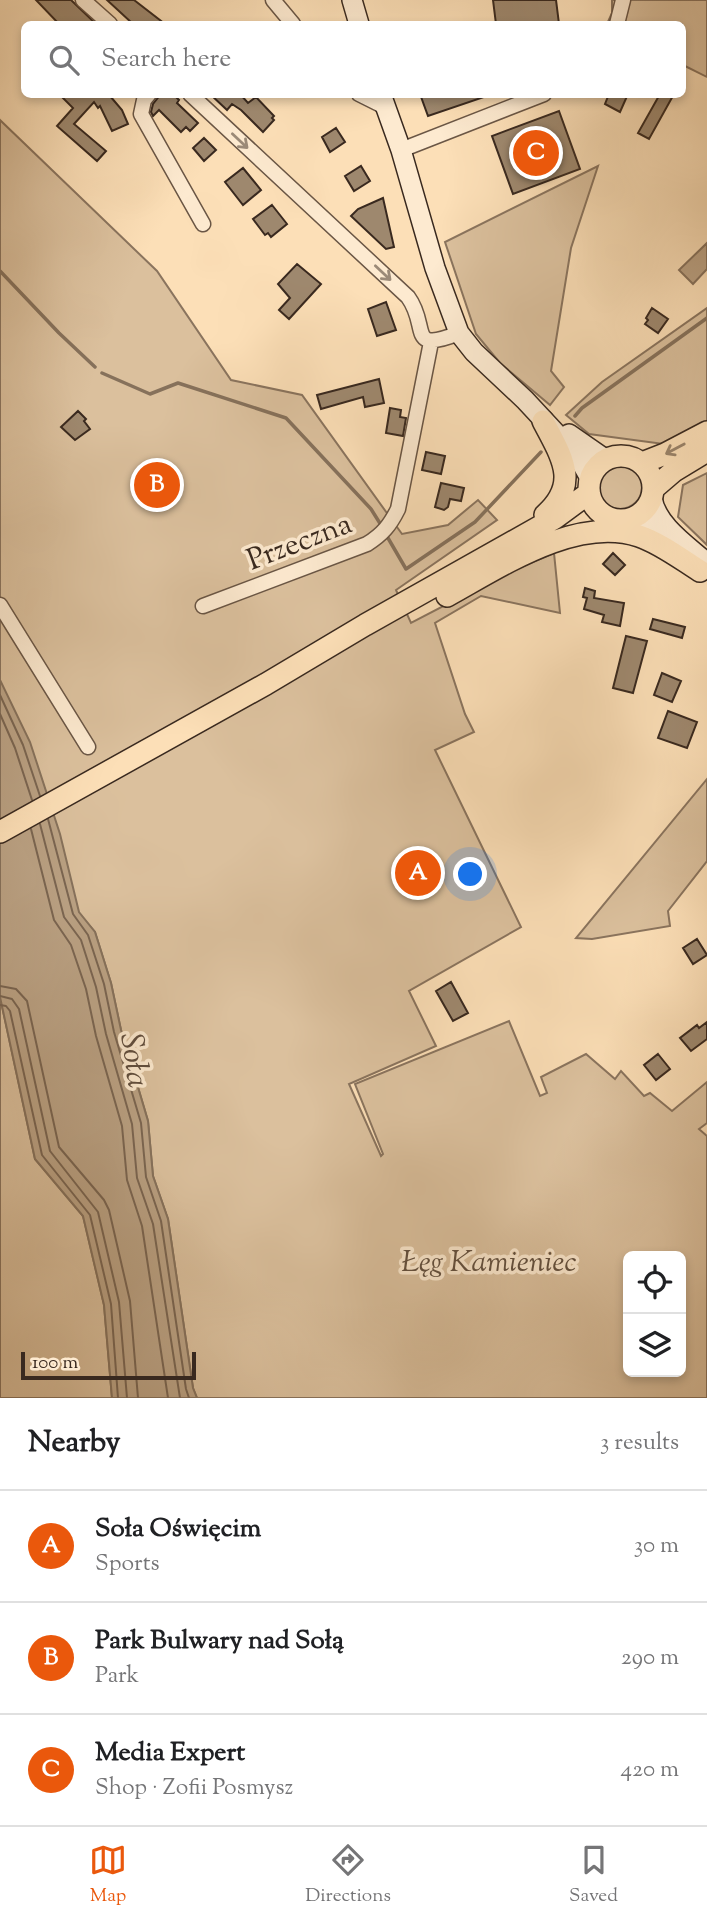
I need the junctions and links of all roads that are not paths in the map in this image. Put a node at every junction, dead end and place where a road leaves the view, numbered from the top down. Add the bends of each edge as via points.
1 (83, 0) edge
2 (272, 0) edge
3 (352, 0) edge
4 (623, 0) edge
5 (107, 21) edge
6 (290, 21) edge
7 (358, 21) edge
8 (618, 21) edge
9 (146, 98) edge
10 (194, 98) edge
11 (534, 98) edge
12 (383, 101) edge
13 (401, 150) junction
14 (203, 224) dead end
15 (459, 333) junction
16 (431, 342) junction
17 (525, 400) junction
18 (543, 421) junction
19 (707, 432) edge
20 (707, 451) edge
21 (606, 459) junction
22 (642, 463) junction
23 (589, 486) junction
24 (652, 494) junction
25 (603, 514) junction
26 (636, 516) junction
27 (507, 554) junction
28 (705, 570) edge
29 (0, 605) edge
30 (202, 606) dead end
31 (88, 747) dead end
32 (0, 832) edge

1 - 5 street
2 - 6 street
3 - 7 street
4 - 8 street
9 - 14 street via 141,114
10 -> 16 street via 408,297 415,306 420,330
11 - 13 street
12 - 13 street
13 - 15 street
15 - 16 street
15 - 17 street
16 - 30 street, Przeczna via 398,509 390,525 367,544
17 - 18 street
17 - 21 street
18 - 23 street via 578,457
18 - 27 main road via 564,462 563,494
19 -> 22 main road
20 - 24 main road via 674,471
21 - 22 main road via 624,456
21 - 23 main road
22 - 24 main road via 652,479
23 - 25 main road via 596,509
23 - 27 main road
24 - 26 main road via 648,506
24 - 28 street via 653,505 666,524
25 - 26 main road via 619,520
25 - 27 main road
26 - 28 street
27 - 28 main road via 576,534 610,530 641,536
27 - 32 main road via 355,631
29 - 31 street

